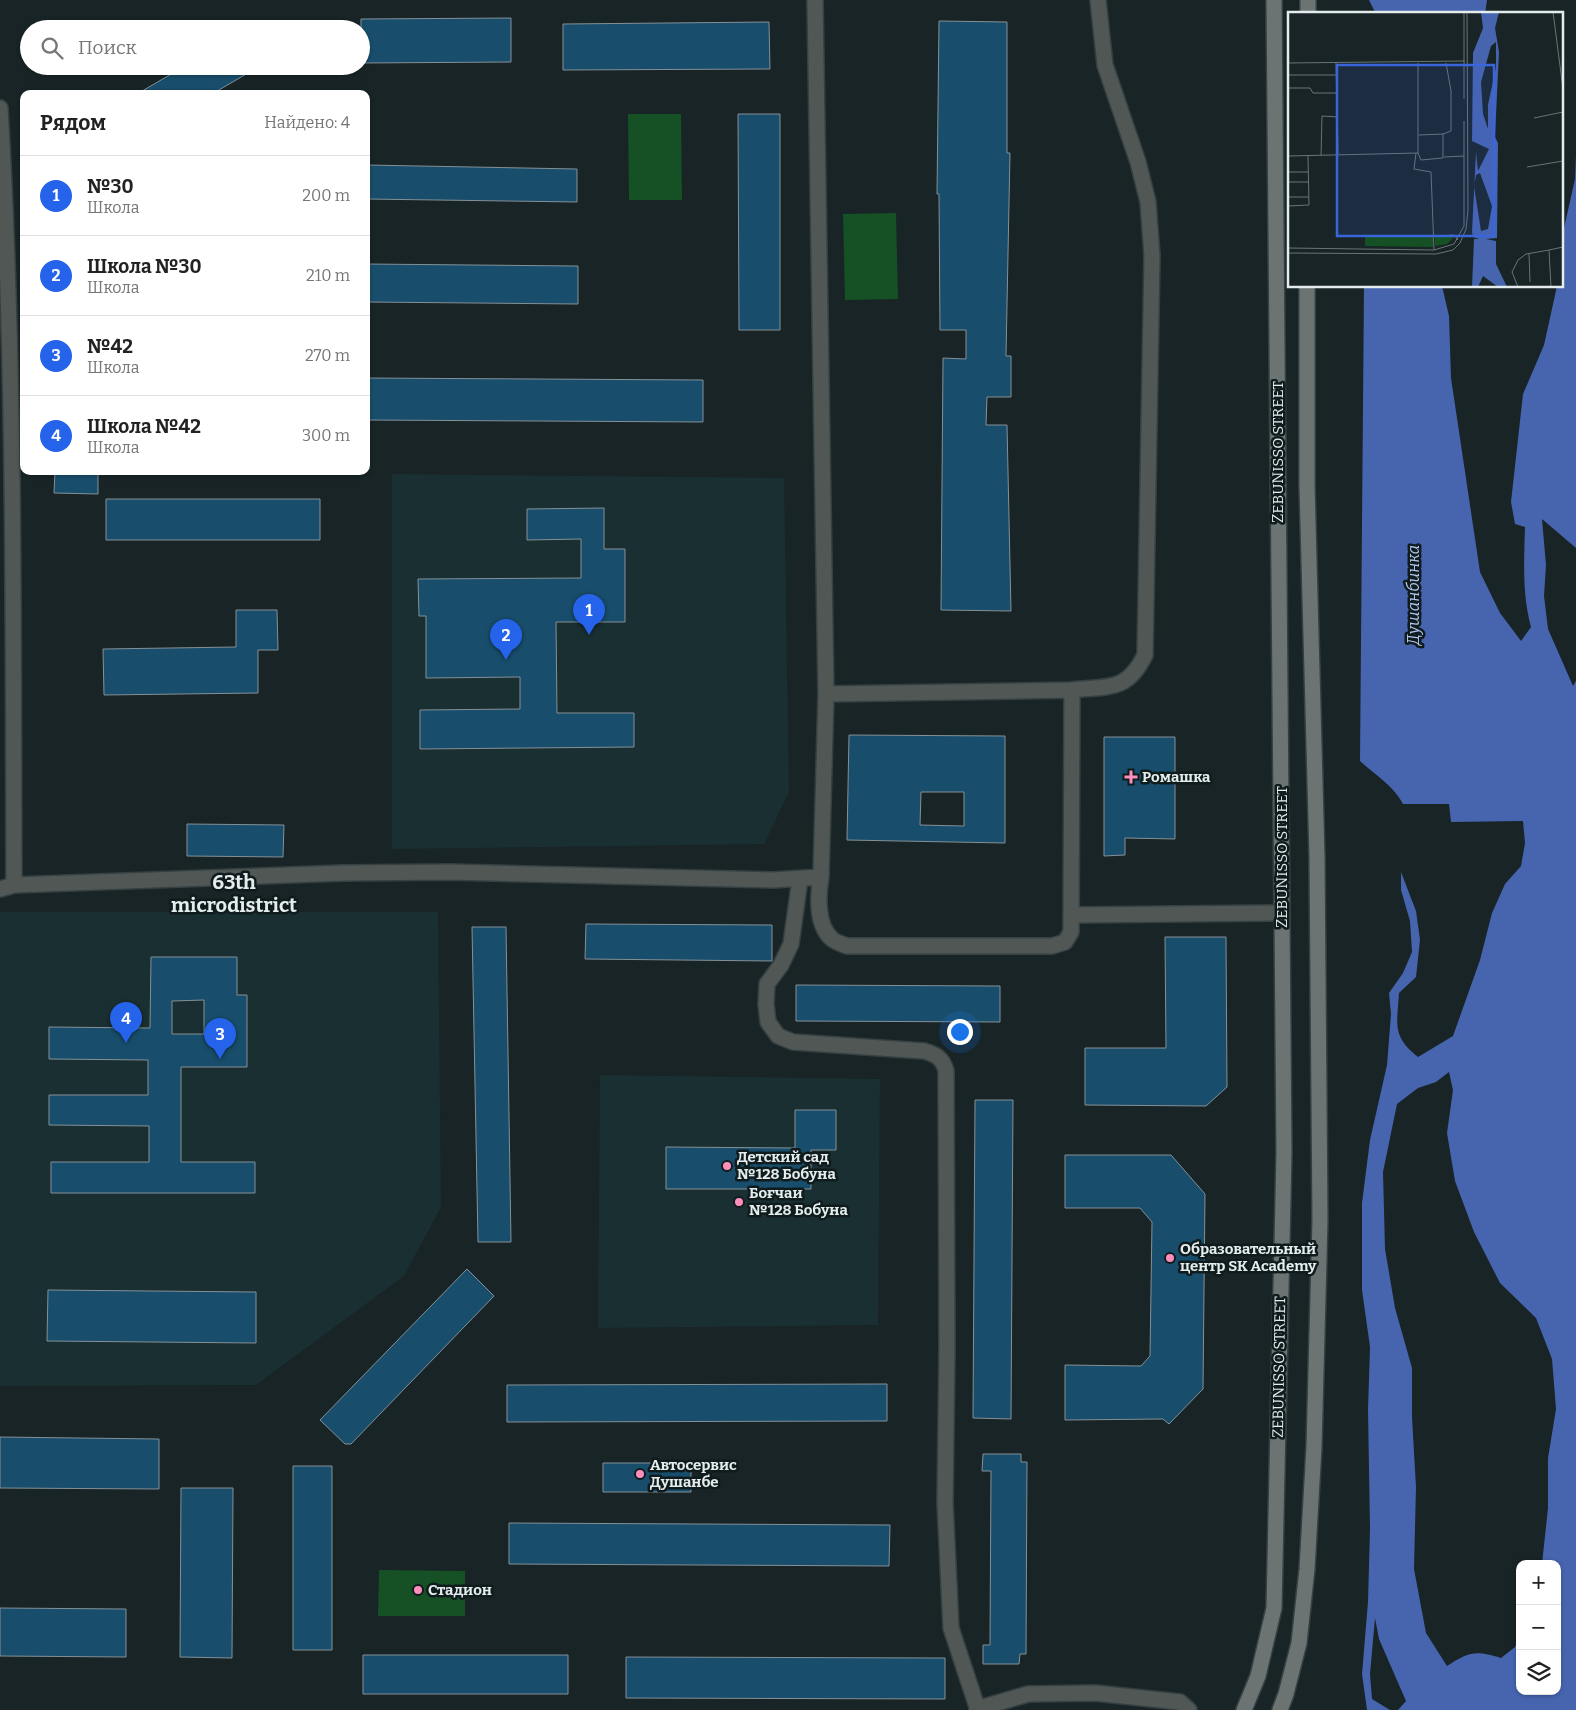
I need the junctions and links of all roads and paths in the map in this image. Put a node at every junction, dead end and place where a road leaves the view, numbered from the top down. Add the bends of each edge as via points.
1 (815, 0) edge
2 (1098, 0) edge
3 (1274, 0) edge
4 (0, 108) edge
5 (4, 274) edge
6 (1308, 288) edge
7 (7, 513) edge
8 (1072, 690) junction
9 (826, 694) junction
10 (822, 877) junction
11 (800, 879) junction
12 (7, 887) edge
13 (1282, 913) junction
14 (1073, 915) junction
15 (977, 1709) edge
16 (1189, 1710) edge
17 (1244, 1710) edge
18 (1280, 1710) edge

1 - 9 street
2 - 8 street via 1104,64 1138,162 1148,202 1152,247 1145,655 1137,672 1125,682
3 - 13 main road, ZEBUNISSO STREET
4 - 5 street
5 - 7 street
6 - 18 main road, ZEBUNISSO STREET via 1307,486 1317,857 1320,1220 1307,1569 1298,1642
7 - 12 street
8 - 9 street
8 - 14 street
9 - 10 street
10 - 11 street
10 - 14 street via 819,894 823,925 832,940 847,946 1052,946 1069,938
11 - 12 street via 353,873
11 - 15 street via 791,944 767,984 768,1022 778,1036 793,1042 924,1051 940,1058 946,1071 946,1522 951,1628
13 - 14 street
13 - 17 main road, ZEBUNISSO STREET via 1284,1152 1276,1573 1268,1638 1258,1676
15 - 16 street via 1028,1694 1095,1693 1180,1702

